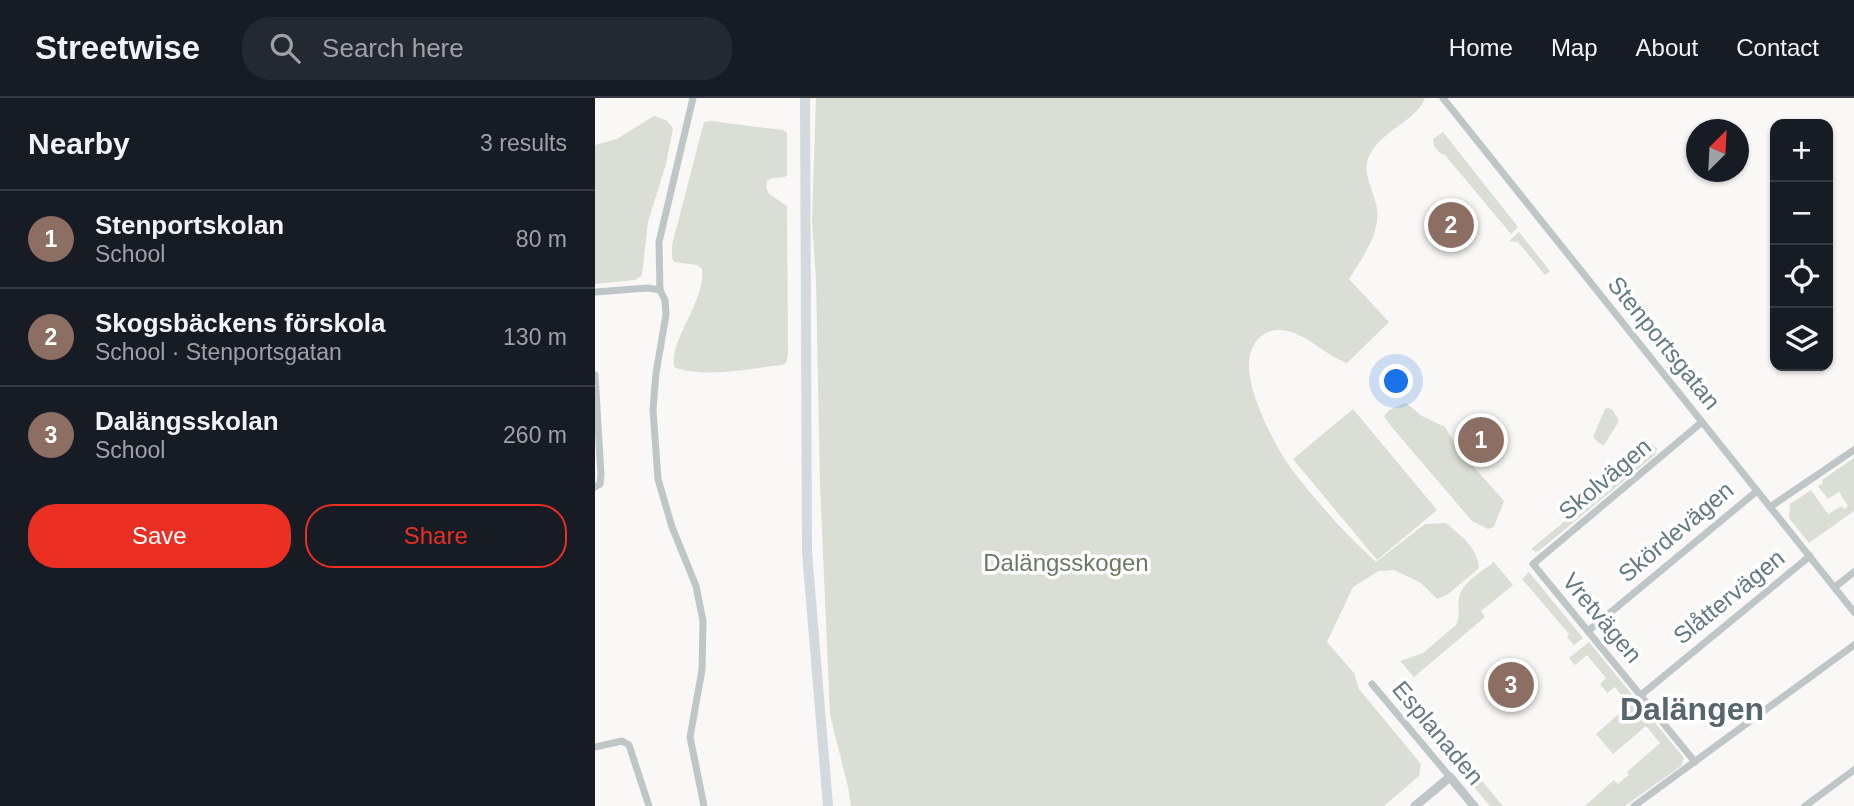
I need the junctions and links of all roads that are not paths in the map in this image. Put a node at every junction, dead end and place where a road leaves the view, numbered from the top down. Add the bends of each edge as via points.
1 (693, 98) edge
2 (805, 98) edge
3 (1443, 98) edge
4 (660, 290) junction
5 (595, 292) edge
6 (595, 375) edge
7 (1702, 422) junction
8 (1854, 450) edge
9 (595, 486) edge
10 (1757, 491) junction
11 (1770, 507) junction
12 (1810, 556) junction
13 (1533, 564) joint
14 (1854, 572) edge
15 (1835, 587) junction
16 (1854, 612) edge
17 (1588, 631) junction
18 (1854, 645) edge
19 (1372, 684) dead end
20 (1641, 695) junction
21 (595, 747) edge
22 (1695, 762) junction
23 (1853, 773) edge
24 (1450, 777) junction
25 (649, 806) edge
26 (704, 806) edge
27 (828, 806) edge
28 (1415, 806) edge
29 (1474, 806) edge
30 (1634, 806) edge
31 (1805, 806) edge

1 - 4 street via 661,225
2 - 27 main road via 807,552
3 - 7 street, Stenportsgatan
4 - 5 street
4 - 26 street via 666,315 654,390 654,439 666,510 702,609 702,670 690,737
6 - 9 street via 601,475
7 - 10 street, Stenportsgatan
7 - 13 street, Skolvägen
8 - 11 street
10 - 11 street, Stenportsgatan
10 - 17 street, Skördevägen
11 - 12 street, Stenportsgatan
12 - 15 street, Stenportsgatan
12 - 20 street, Slåttervägen
13 - 17 street, Vretvägen
14 - 15 street
15 - 16 street, Stenportsgatan
17 - 20 street, Vretvägen
18 - 22 street
19 - 24 street, Esplanaden
20 - 22 street, Vretvägen
21 - 25 street via 622,741 629,745
22 - 30 street
23 - 31 street
24 - 28 street
24 - 29 street, Esplanaden

